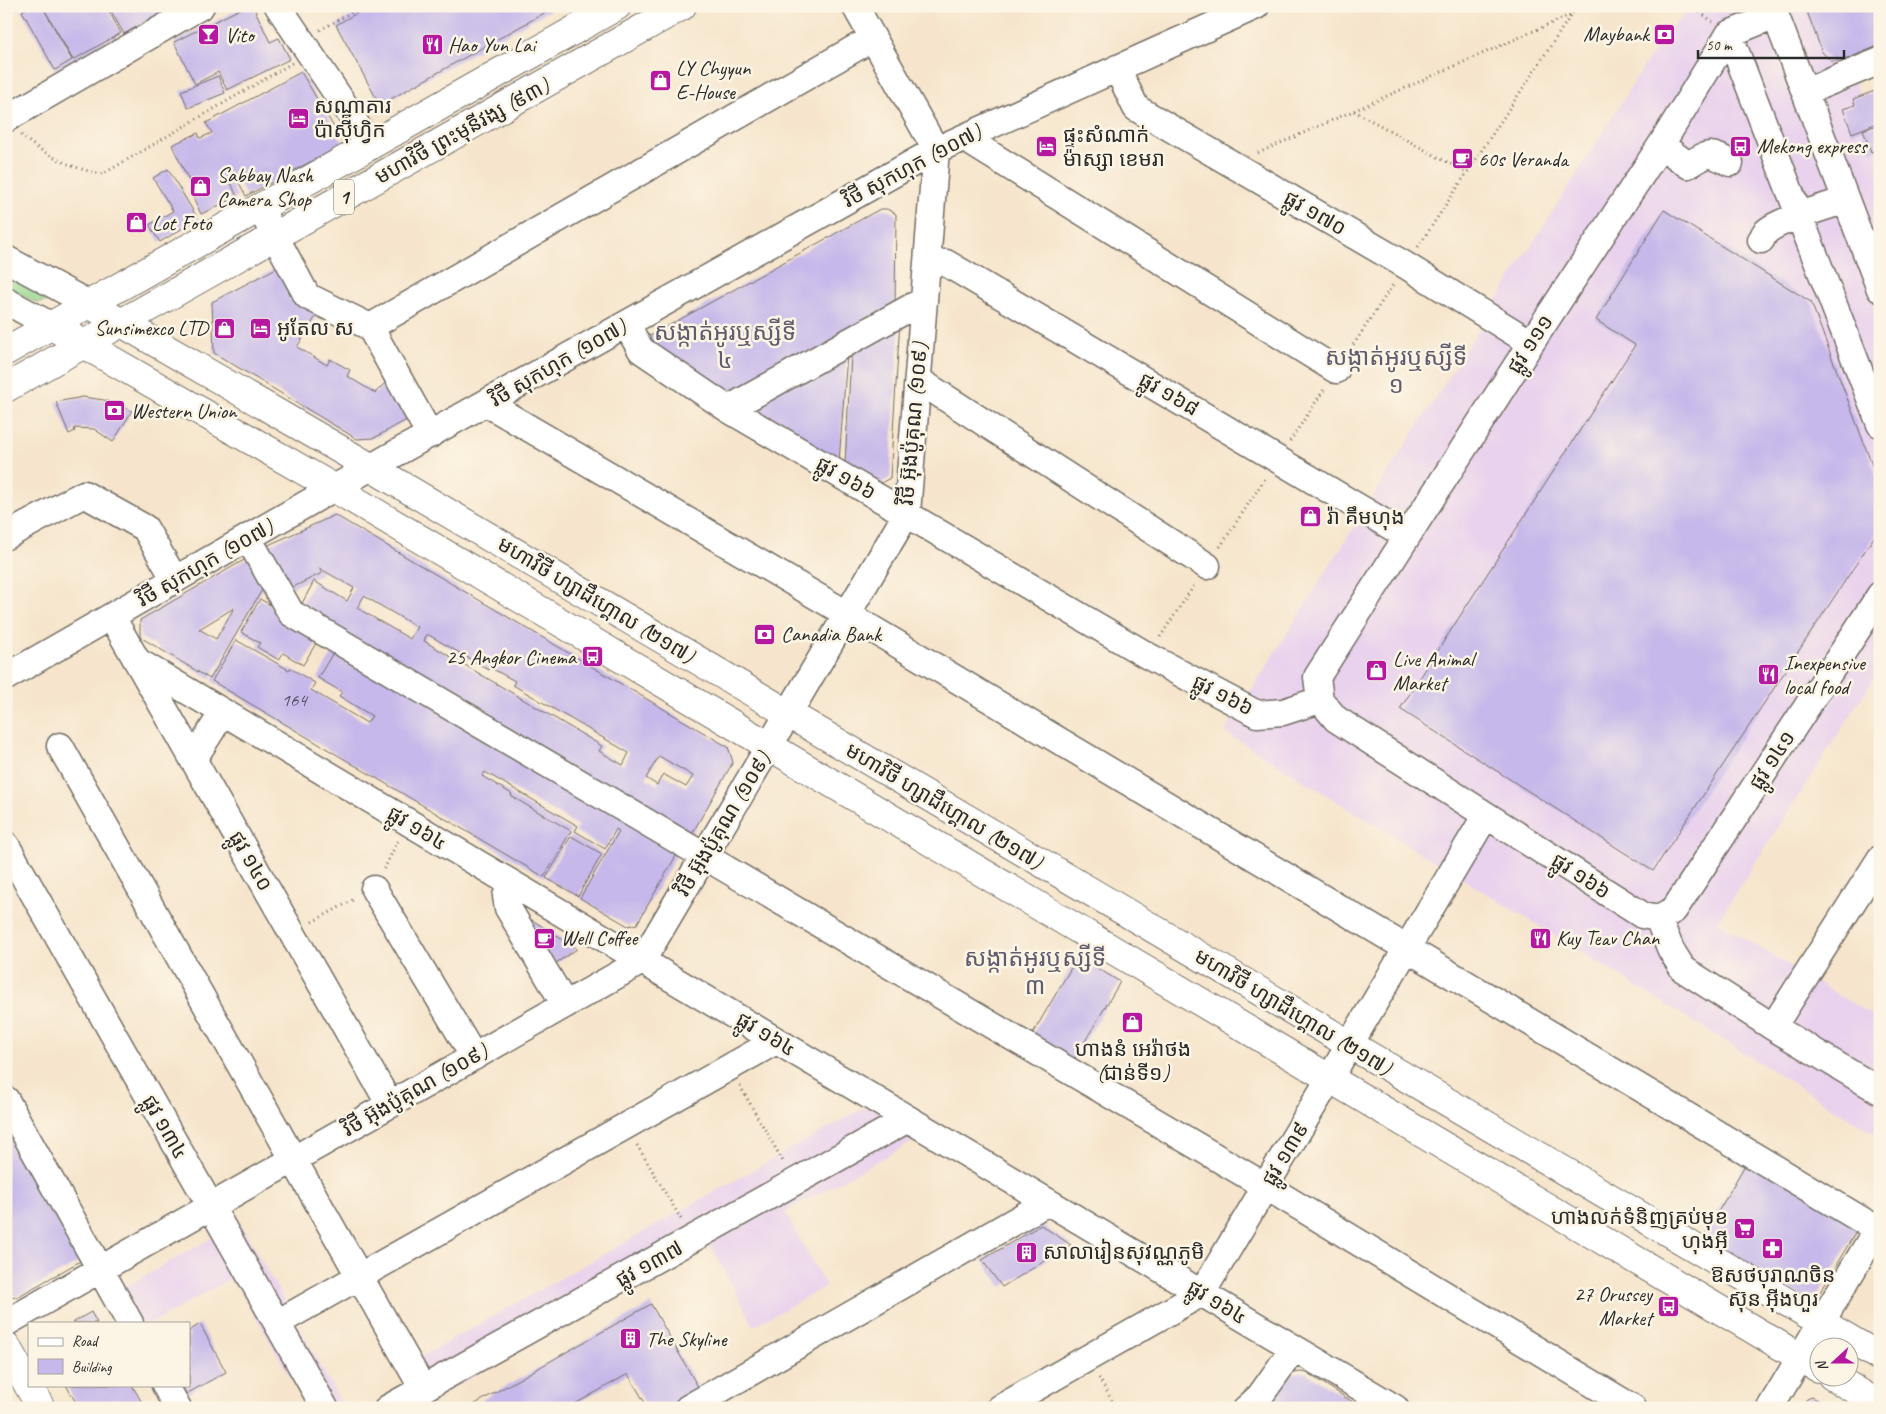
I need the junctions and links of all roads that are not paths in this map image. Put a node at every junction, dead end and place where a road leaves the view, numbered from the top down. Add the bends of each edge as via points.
1 (201, 6) edge
2 (278, 6) edge
3 (618, 6) edge
4 (682, 6) edge
5 (855, 6) edge
6 (1256, 6) edge
7 (1774, 11) edge
8 (1729, 34) junction
9 (873, 38) junction
10 (1880, 61) edge
11 (1117, 68) junction
12 (1805, 92) junction
13 (8, 119) edge
14 (964, 138) junction
15 (1661, 145) junction
16 (369, 146) junction
17 (936, 150) junction
18 (1730, 163) dead end
19 (1846, 200) junction
20 (260, 208) junction
21 (1799, 216) junction
22 (1870, 232) edge
23 (276, 236) junction
24 (1762, 240) dead end
25 (6, 259) edge
26 (928, 262) junction
27 (1880, 289) edge
28 (924, 300) junction
29 (6, 301) edge
30 (89, 304) junction
31 (122, 322) junction
32 (626, 324) junction
33 (52, 326) junction
34 (370, 327) junction
35 (1531, 343) junction
36 (84, 344) junction
37 (6, 351) edge
38 (1336, 370) road end
39 (918, 380) junction
40 (6, 388) edge
41 (486, 403) junction
42 (728, 409) junction
43 (1880, 424) edge
44 (430, 435) junction
45 (372, 468) junction
46 (334, 488) junction
47 (907, 513) junction
48 (6, 536) edge
49 (1407, 536) junction
50 (248, 538) junction
51 (1207, 566) road end
52 (175, 580) junction
53 (1880, 595) edge
54 (847, 614) junction
55 (112, 617) junction
56 (137, 661) junction
57 (6, 677) edge
58 (1320, 700) junction
59 (224, 712) junction
60 (788, 713) junction
61 (60, 746) dead end
62 (769, 747) junction
63 (193, 760) junction
64 (1486, 815) junction
65 (6, 845) edge
66 (704, 856) junction
67 (1880, 859) edge
68 (510, 883) junction
69 (374, 889) dead end
70 (1658, 918) junction
71 (1406, 947) junction
72 (642, 961) junction
73 (565, 1005) junction
74 (1773, 1027) junction
75 (776, 1041) junction
76 (1349, 1045) junction
77 (474, 1057) junction
78 (1329, 1079) junction
79 (1880, 1091) edge
80 (6, 1100) edge
81 (390, 1105) junction
82 (908, 1119) junction
83 (295, 1159) junction
84 (1265, 1186) junction
85 (1048, 1202) junction
86 (211, 1207) junction
87 (1879, 1228) edge
88 (100, 1270) junction
89 (360, 1276) junction
90 (1202, 1293) junction
91 (129, 1322) edge
92 (1820, 1322) junction
93 (6, 1323) edge
94 (276, 1323) junction
95 (1816, 1336) edge
96 (6, 1346) edge
97 (1294, 1348) junction
98 (1880, 1357) edge
99 (1808, 1362) edge
100 (1808, 1364) edge
101 (28, 1385) edge
102 (29, 1386) edge
103 (166, 1386) edge
104 (1849, 1386) edge
105 (423, 1388) junction
106 (1880, 1405) edge
107 (41, 1408) edge
108 (178, 1408) edge
109 (325, 1408) edge
110 (388, 1408) edge
111 (688, 1408) edge
112 (1000, 1408) edge
113 (1247, 1408) edge
114 (1395, 1408) edge
115 (1633, 1408) edge
116 (1770, 1408) edge

1 - 13 street
2 - 16 street
3 - 16 main road, មហាវិថី ព្រះមុនីវង្ស (៩៣) / 1
4 - 23 main road, មហាវិថី ព្រះមុនីវង្ស (៩៣) / 1
5 - 9 street
6 - 11 street, វិថី សុកហុក (១០៧)
7 - 8 street
7 - 12 street
8 - 15 street, ផ្លូវ ១១១
8 - 21 street
9 - 17 street
9 - 34 street
10 - 12 street
11 - 14 street, វិថី សុកហុក (១០៧)
11 - 35 street, ផ្លូវ ១៧០ via 1136,108
12 - 19 street
14 - 17 street, វិថី សុកហុក (១០៧)
14 - 38 street
15 - 18 street via 1688,165 1713,154
15 - 35 street, ផ្លូវ ១១១
16 - 20 main road, មហាវិថី ព្រះមុនីវង្ស (៩៣) / 1
17 - 26 street, វិថី អ៊ុងប៉ូគុណ (១០៩)
17 - 32 street, វិថី សុកហុក (១០៧)
19 - 21 street
19 - 22 street
20 - 23 street
20 - 30 main road, មហាវិថី ព្រះមុនីវង្ស (៩៣) / 1
21 - 24 street via 1765,232
21 - 43 street
22 - 27 street
23 - 31 main road, មហាវិថី ព្រះមុនីវង្ស (៩៣) / 1
23 - 34 street via 307,296
25 - 30 street, មហាវិថី ហ្សាដឹហ្គោល (២១៧)
26 - 28 street, វិថី អ៊ុងប៉ូគុណ (១០៩)
26 - 49 street, ផ្លូវ ១៦៨ via 946,263
28 - 39 street, វិថី អ៊ុងប៉ូគុណ (១០៩)
28 - 42 street
29 - 33 street
30 - 31 main road, មហាវិថី ហ្សាដឹហ្គោល (២១៧)
30 - 33 main road, មហាវិថី ព្រះមុនីវង្ស (៩៣) / 1
31 - 36 main road, មហាវិថី ព្រះមុនីវង្ស (៩៣) / 1
31 - 45 main road, មហាវិថី ហ្សាដឹហ្គោល (២១៧)
32 - 41 street, វិថី សុកហុក (១០៧)
32 - 42 street, ផ្លូវ ១៦៦ via 641,350
33 - 36 main road, មហាវិថី ហ្សាដឹហ្គោល (២១៧)
33 - 37 main road, មហាវិថី ព្រះមុនីវង្ស (៩៣) / 1
34 - 44 street
35 - 49 street, ផ្លូវ ១១១
36 - 40 main road, មហាវិថី ព្រះមុនីវង្ស (៩៣) / 1
36 - 46 main road, មហាវិថី ហ្សាដឹហ្គោល (២១៧)
39 - 47 street, វិថី អ៊ុងប៉ូគុណ (១០៩)
39 - 51 street
41 - 44 street, វិថី សុកហុក (១០៧)
41 - 54 street
42 - 47 street, ផ្លូវ ១៦៦
44 - 45 street, វិថី សុកហុក (១០៧)
45 - 46 street, វិថី សុកហុក (១០៧)
45 - 60 main road, មហាវិថី ហ្សាដឹហ្គោល (២១៧)
46 - 50 street, វិថី សុកហុក (១០៧)
46 - 62 main road, មហាវិថី ហ្សាដឹហ្គោល (២១៧)
47 - 54 street, វិថី អ៊ុងប៉ូគុណ (១០៩)
47 - 58 street, ផ្លូវ ១៦៦ via 1148,656 1258,714 1283,712
48 - 52 street via 84,494 145,528
49 - 58 street, ផ្លូវ ១១១ via 1317,677
50 - 52 street, វិថី សុកហុក (១០៧)
50 - 66 street via 290,613
52 - 55 street, វិថី សុកហុក (១០៧)
53 - 70 street, ផ្លូវ ១៤១ via 1674,910
54 - 60 street, វិថី អ៊ុងប៉ូគុណ (១០៩)
54 - 71 street
55 - 56 street, ផ្លូវ ១៤០
55 - 57 street, វិថី សុកហុក (១០៧)
56 - 59 street, ផ្លូវ ១៦៤
56 - 63 street, ផ្លូវ ១៤០
58 - 64 street, ផ្លូវ ១៦៦ via 1336,718
59 - 63 street
59 - 68 street, ផ្លូវ ១៦៤
60 - 62 street, វិថី អ៊ុងប៉ូគុណ (១០៩)
60 - 76 main road, មហាវិថី ហ្សាដឹហ្គោល (២១៧)
61 - 83 street
62 - 66 street, វិថី អ៊ុងប៉ូគុណ (១០៩)
62 - 78 main road, មហាវិថី ហ្សាដឹហ្គោល (២១៧)
63 - 81 street, ផ្លូវ ១៤០
64 - 70 street, ផ្លូវ ១៦៦ via 1642,915
64 - 71 street, ផ្លូវ ១៣៩
65 - 86 street, ផ្លូវ ១៣៤
66 - 72 street, វិថី អ៊ុងប៉ូគុណ (១០៩)
66 - 84 street
67 - 74 street
68 - 72 street, ផ្លូវ ១៦៤
68 - 73 street via 506,896 508,908
69 - 77 street
70 - 74 street via 1683,969
71 - 76 street, ផ្លូវ ១៣៩
71 - 87 street
72 - 73 street, វិថី អ៊ុងប៉ូគុណ (១០៩)
72 - 75 street, ផ្លូវ ១៦៤
73 - 77 street, វិថី អ៊ុងប៉ូគុណ (១០៩)
74 - 79 street
75 - 82 street, ផ្លូវ ១៦៤
75 - 89 street
76 - 78 street, ផ្លូវ ១៣៩
76 - 92 main road, មហាវិថី ហ្សាដឹហ្គោល (២១៧)
77 - 81 street, វិថី អ៊ុងប៉ូគុណ (១០៩)
78 - 84 street, ផ្លូវ ១៣៩
78 - 99 main road, មហាវិថី ហ្សាដឹហ្គោល (២១៧)
80 - 88 street
81 - 83 street, វិថី អ៊ុងប៉ូគុណ (១០៩)
82 - 85 street, ផ្លូវ ១៦៤
82 - 105 street, ផ្លូវ ១៣៧
83 - 86 street, វិថី អ៊ុងប៉ូគុណ (១០៩)
83 - 89 street
84 - 90 street, ផ្លូវ ១៣៩
84 - 115 street
85 - 90 street, ផ្លូវ ១៦៤
85 - 111 street
86 - 88 street, វិថី អ៊ុងប៉ូគុណ (១០៩)
86 - 94 street, ផ្លូវ ១៣៤
87 - 92 street
88 - 91 street
88 - 93 street, វិថី អ៊ុងប៉ូគុណ (១០៩)
89 - 94 street
89 - 105 street
90 - 97 street, ផ្លូវ ១៦៤
90 - 112 street, ផ្លូវ ១៣៩
92 - 95 street
92 - 98 main road, មហាវិថី ហ្សាដឹហ្គោល (២១៧)
94 - 109 street, ផ្លូវ ១៣៤
96 - 101 main road
97 - 113 street via 1260,1396
97 - 114 street, ផ្លូវ ១៦៤
100 - 116 street
102 - 107 main road
103 - 108 street
104 - 106 main road
105 - 110 street, ផ្លូវ ១៣៧

